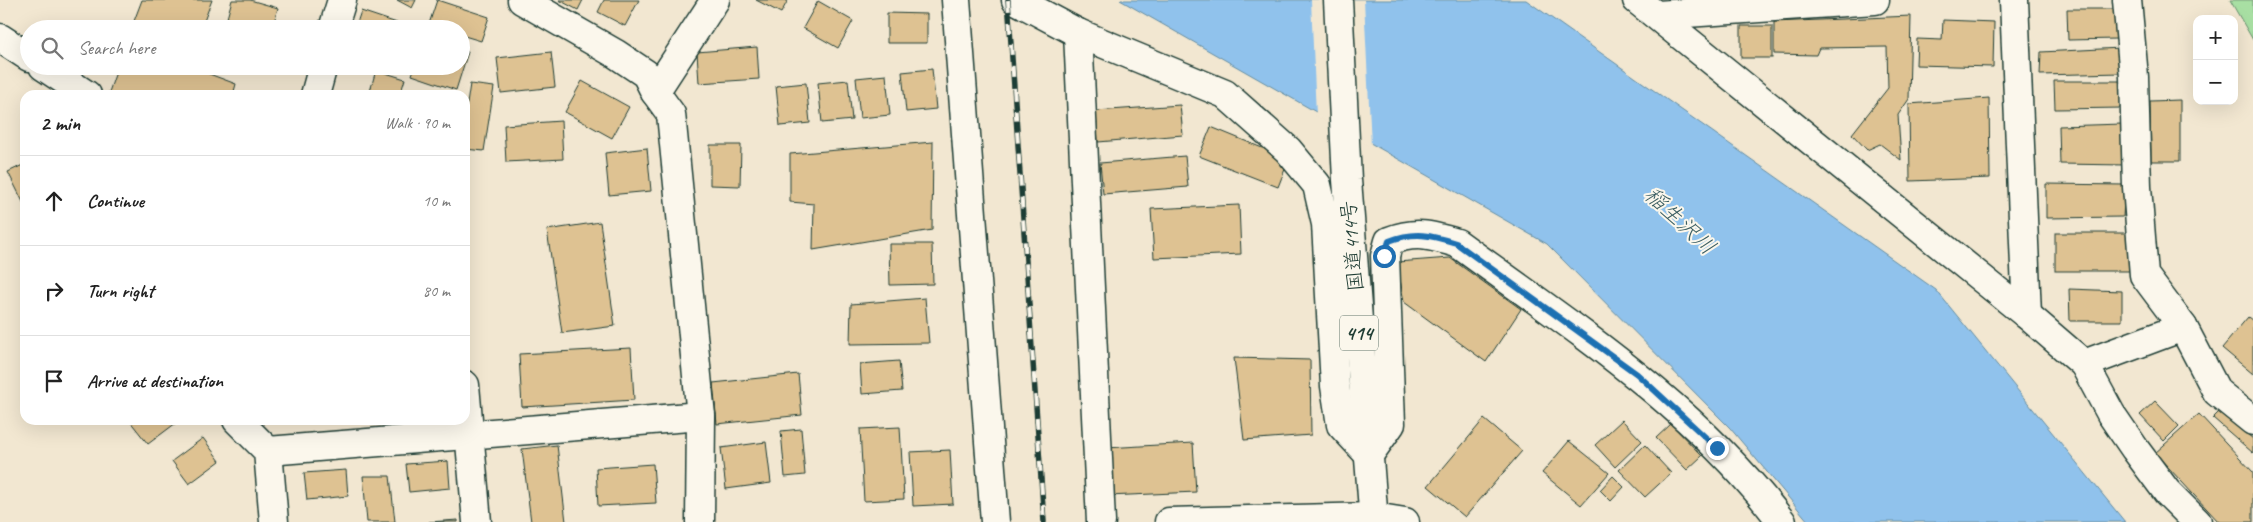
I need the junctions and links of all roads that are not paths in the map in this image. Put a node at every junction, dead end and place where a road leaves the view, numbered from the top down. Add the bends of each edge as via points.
1 (342, 0) edge
2 (522, 0) edge
3 (715, 0) edge
4 (956, 0) edge
5 (1016, 0) edge
6 (1338, 0) edge
7 (1874, 0) edge
8 (2014, 0) edge
9 (2127, 0) edge
10 (1647, 8) edge
11 (336, 20) edge
12 (1078, 33) junction
13 (0, 38) edge
14 (20, 51) edge
15 (57, 75) edge
16 (321, 75) edge
17 (79, 90) edge
18 (316, 90) edge
19 (655, 92) junction
20 (2027, 315) junction
21 (2183, 327) junction
22 (2084, 364) junction
23 (701, 416) junction
24 (2253, 421) edge
25 (242, 425) edge
26 (469, 425) edge
27 (470, 434) junction
28 (268, 451) junction
29 (1369, 456) junction
30 (1374, 520) edge
31 (274, 522) edge
32 (477, 522) edge
33 (700, 522) edge
34 (995, 522) edge
35 (1101, 522) edge
36 (1169, 522) edge
37 (1405, 522) edge
38 (1782, 522) edge
39 (2197, 522) edge

1 - 11 main road
2 - 19 main road via 646,74
3 - 19 main road
4 - 34 main road
5 - 12 main road
6 - 29 main road, 国道414号 / 414 via 1345,144
7 - 10 main road
8 - 20 main road
9 - 21 main road via 2144,275
10 - 20 main road
12 - 29 main road via 1225,94 1288,150 1317,185 1326,224 1335,386 1341,425
12 - 35 main road
13 - 14 main road
15 - 17 main road
16 - 18 main road
19 - 23 main road via 671,114
20 - 22 main road
21 - 22 main road
21 - 24 main road via 2217,392
22 - 39 main road via 2125,435 2167,492
23 - 27 main road
23 - 33 main road
25 - 28 main road
26 - 27 main road
27 - 28 main road
27 - 32 main road
28 - 31 main road
29 - 30 main road, 国道414号 / 414
29 - 38 main road via 1391,424 1384,256 1389,241 1405,235 1429,234 1456,243 1637,374 1717,448
30 - 36 main road
30 - 37 main road

